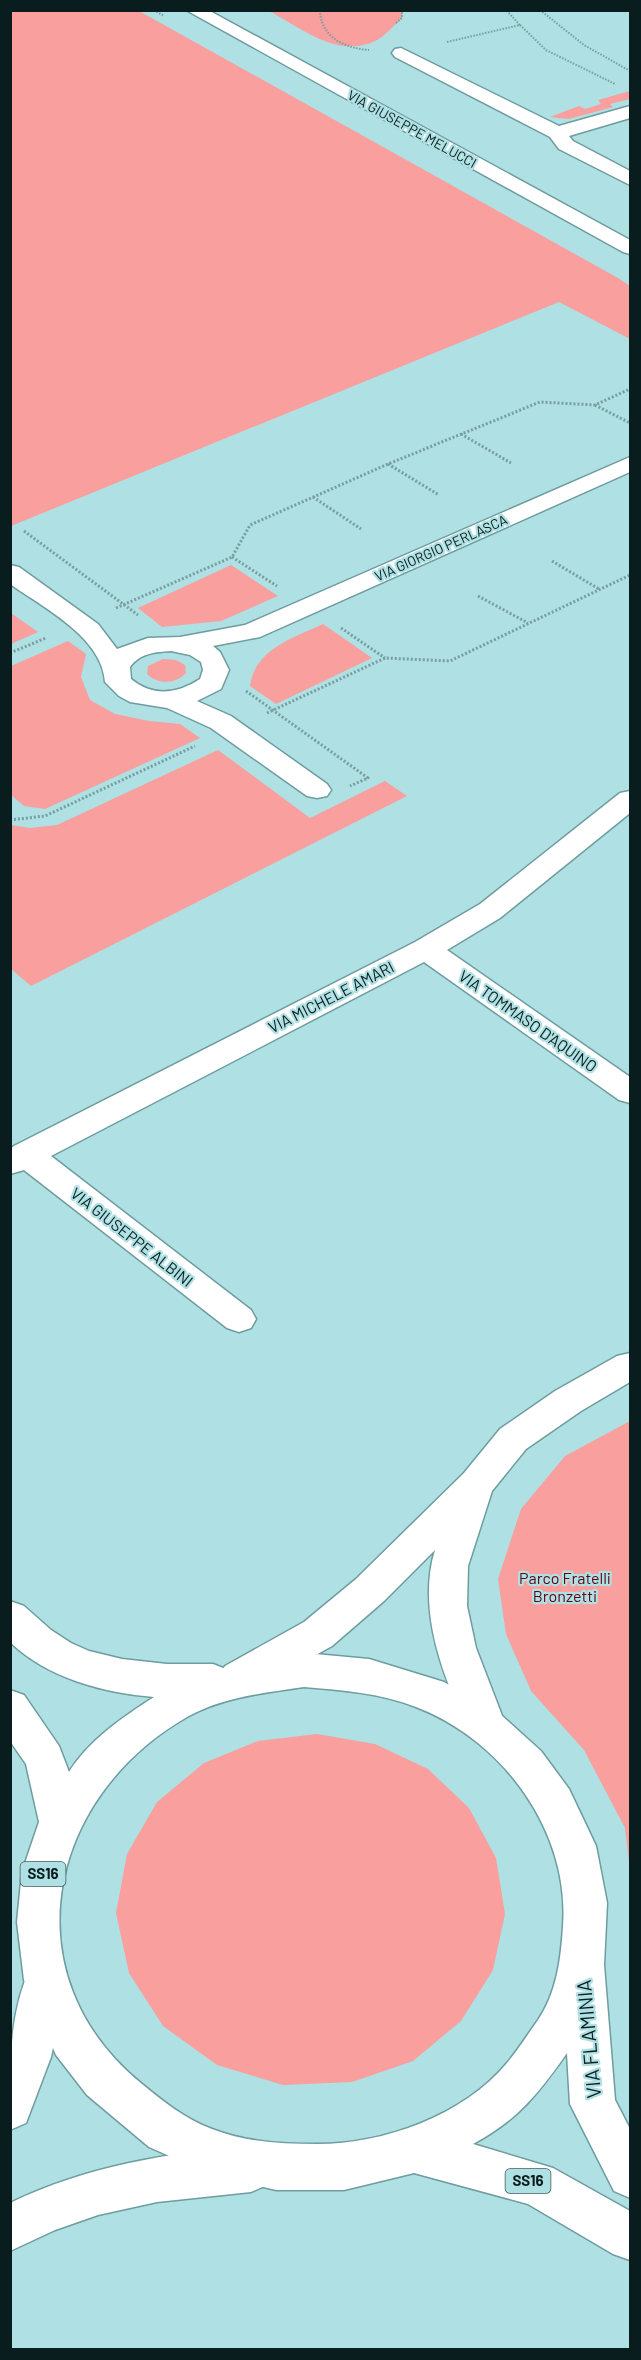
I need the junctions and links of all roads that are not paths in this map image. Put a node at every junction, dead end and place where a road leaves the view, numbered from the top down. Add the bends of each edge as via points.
1 (194, 10) edge
2 (225, 10) edge
3 (401, 53) road end
4 (630, 112) edge
5 (557, 133) junction
6 (630, 179) edge
7 (630, 229) edge
8 (630, 248) edge
9 (630, 464) edge
10 (10, 572) edge
11 (98, 620) junction
12 (251, 632) junction
13 (181, 644) junction
14 (150, 645) junction
15 (117, 667) junction
16 (213, 677) junction
17 (172, 700) junction
18 (221, 722) junction
19 (316, 790) road end
20 (630, 799) edge
21 (426, 949) junction
22 (630, 1092) edge
23 (18, 1159) edge
24 (238, 1319) dead end
25 (630, 1366) edge
26 (477, 1483) junction
27 (10, 1617) edge
28 (236, 1680) junction
29 (10, 1707) edge
30 (486, 1726) junction
31 (60, 1822) junction
32 (582, 1965) junction
33 (46, 1980) junction
34 (10, 2108) edge
35 (414, 2151) junction
36 (276, 2167) junction
37 (630, 2175) edge
38 (10, 2228) edge
39 (630, 2237) edge

1 - 8 street, VIA GIUSEPPE MELUCCI
2 - 7 street, VIA GIUSEPPE MELUCCI
3 - 5 street
4 - 5 street
5 - 6 street via 566,145
9 - 12 street, VIA GIORGIO PERLASCA
10 - 11 street, VIA GIORGIO PERLASCA
11 - 14 street
11 - 15 street, VIA GIORGIO PERLASCA
12 - 13 street, VIA GIORGIO PERLASCA
12 - 16 street, VIA GIORGIO PERLASCA
13 - 14 street, VIA GIORGIO PERLASCA
13 - 16 street, VIA GIORGIO PERLASCA via 210,657
14 - 15 street, VIA GIORGIO PERLASCA via 127,655
15 - 17 street, VIA GIORGIO PERLASCA via 118,682 126,690 147,698
16 - 17 street, VIA GIORGIO PERLASCA via 189,697
16 - 18 street, VIA GIORGIO PERLASCA
17 - 18 street, VIA GIORGIO PERLASCA
18 - 19 street, VIA GIORGIO PERLASCA
20 - 21 street, VIA MICHELE AMARI via 490,911
21 - 22 street, VIA TOMMASO D'AQUINO
21 - 23 street, VIA MICHELE AMARI
23 - 24 street, VIA GIUSEPPE ALBINI
25 - 26 street via 568,1401 513,1439
26 - 28 street via 370,1590 318,1634
26 - 30 street via 449,1566 446,1604
27 - 28 street, SS16 via 38,1642 75,1661 128,1679
28 - 30 street, SS16 via 304,1670 369,1676 430,1694
28 - 31 street, SS16 via 175,1704 131,1733 89,1775
29 - 31 street via 45,1758
30 - 32 street, SS16 via 527,1764 554,1802 575,1846 586,1903
31 - 33 street, SS16 via 43,1872 38,1922
32 - 35 street, SS16 via 562,2022 521,2081 479,2117
32 - 37 street, VIA FLAMINIA / SS16 via 593,2104
33 - 34 street via 29,2056
33 - 36 street, SS16 via 72,2040 103,2080 165,2131 210,2152
35 - 36 street, SS16 via 344,2167
35 - 39 street, SS16 via 537,2184
36 - 38 street via 172,2175 105,2188

